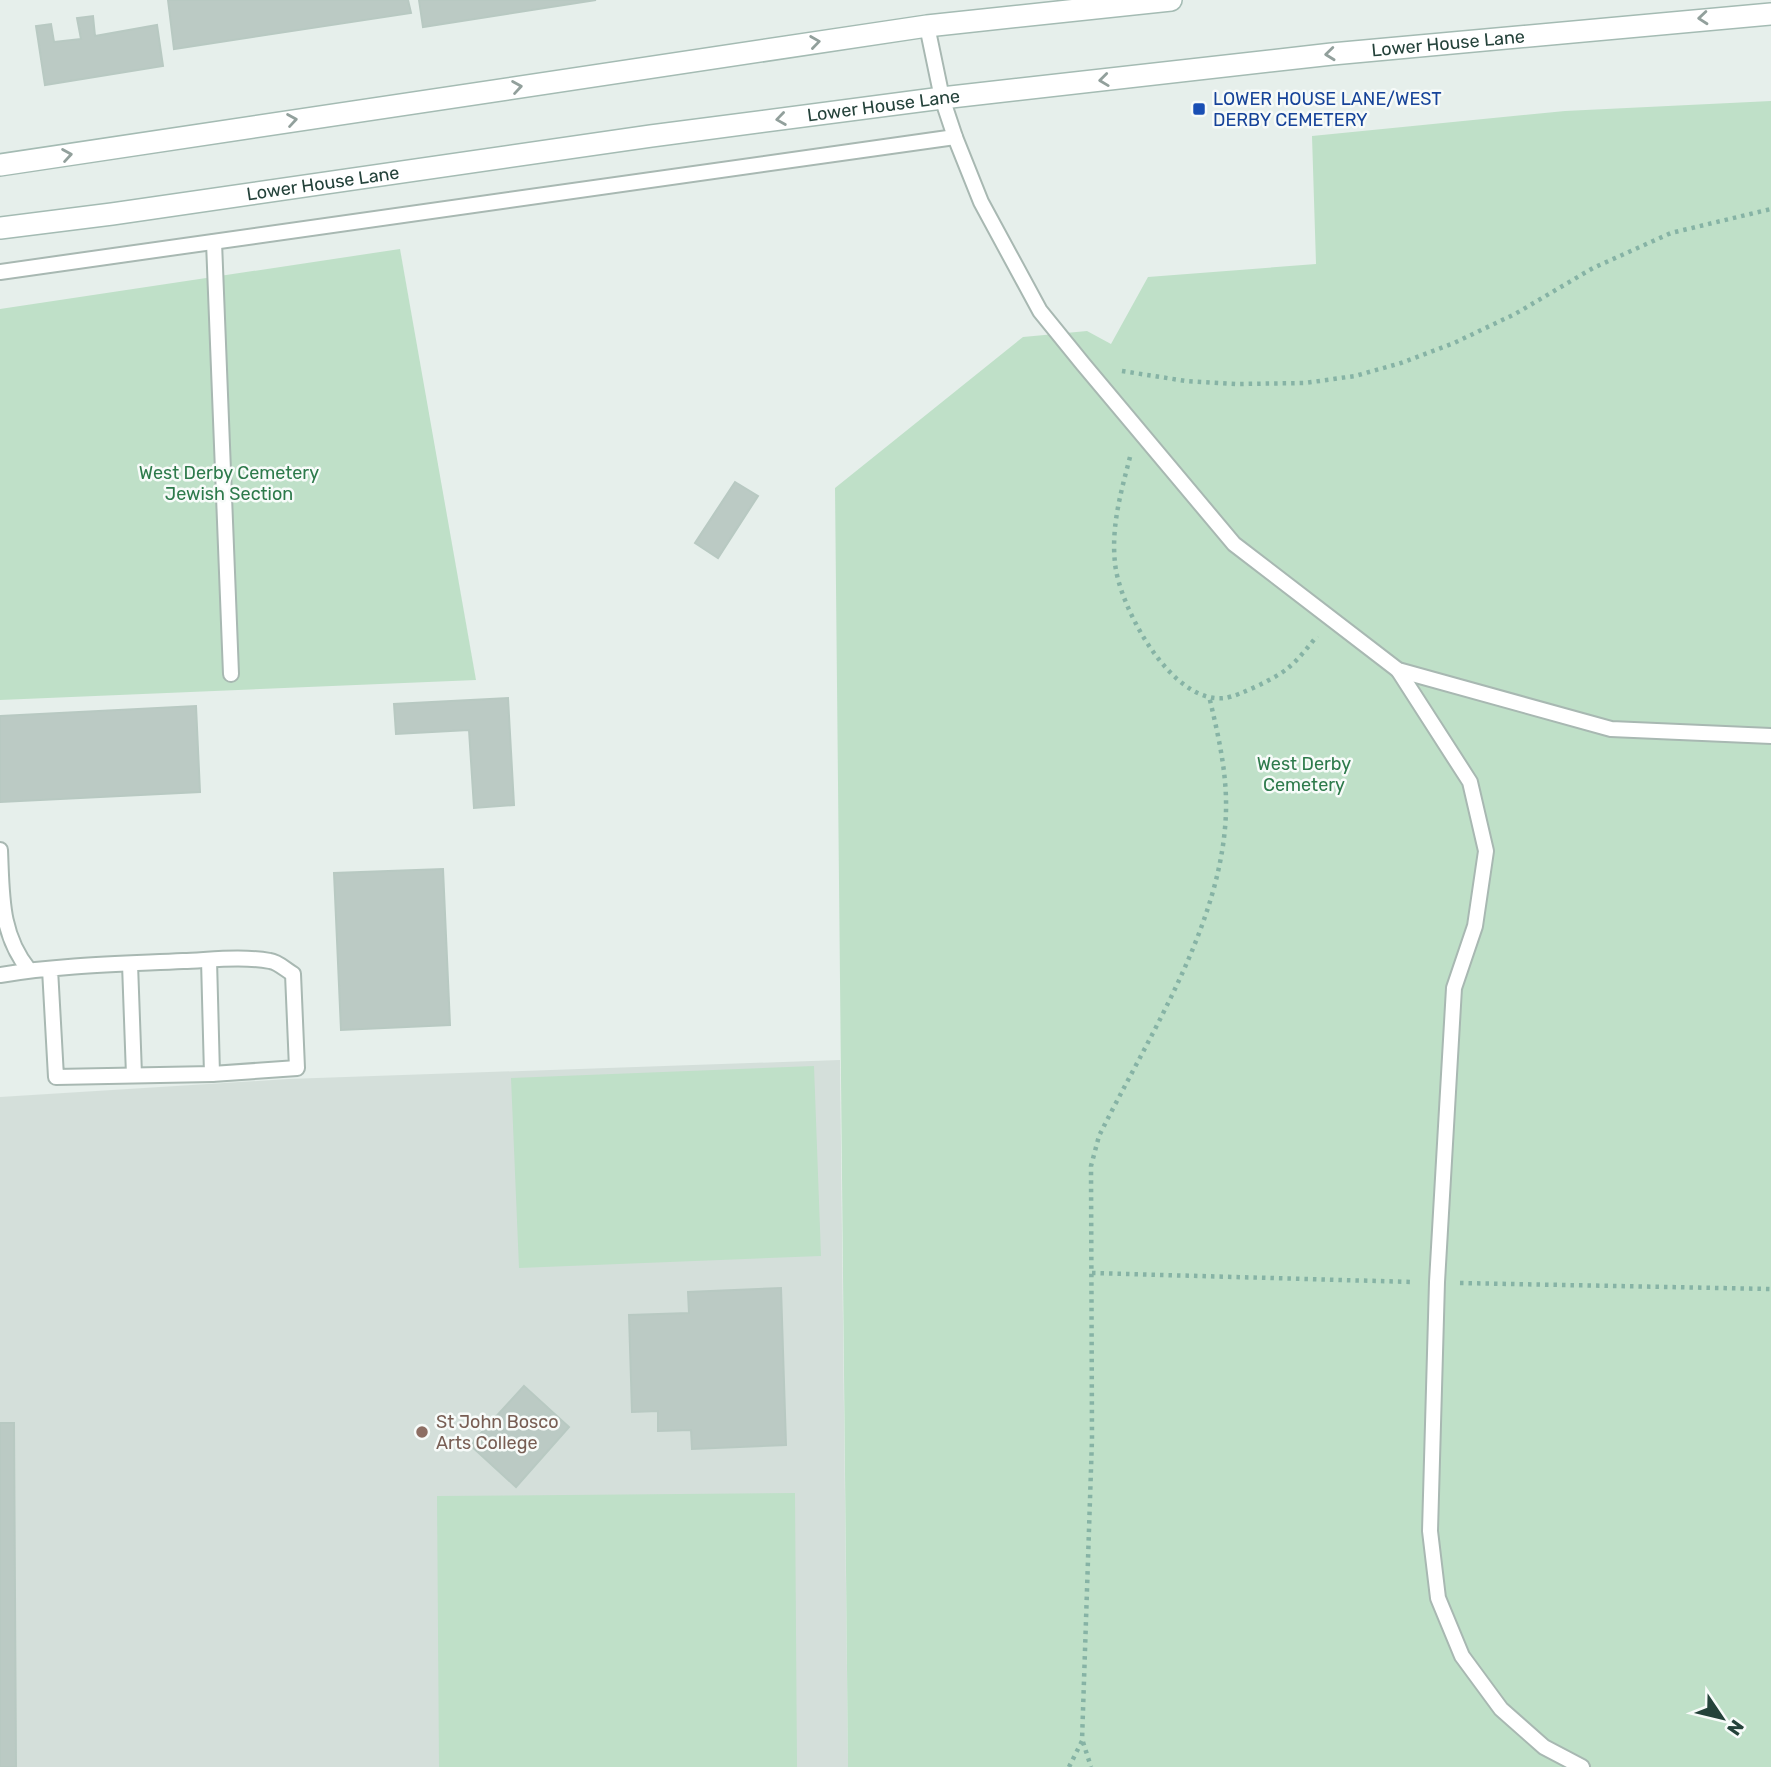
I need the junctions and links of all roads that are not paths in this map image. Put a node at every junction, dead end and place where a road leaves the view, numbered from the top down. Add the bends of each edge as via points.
1 (1171, 0) edge
2 (1771, 14) edge
3 (927, 26) junction
4 (942, 98) junction
5 (955, 137) junction
6 (0, 166) edge
7 (0, 228) edge
8 (214, 242) junction
9 (0, 272) edge
10 (1398, 670) junction
11 (231, 674) dead end
12 (1771, 736) edge
13 (0, 850) edge
14 (209, 960) junction
15 (131, 964) junction
16 (50, 969) junction
17 (29, 970) junction
18 (0, 975) edge
19 (212, 1074) junction
20 (134, 1075) junction
21 (1582, 1767) edge

1 - 3 street
2 -> 4 street, Lower House Lane via 1346,52
3 - 4 lane
6 -> 3 street
4 - 5 lane
4 -> 7 street, Lower House Lane
5 - 8 lane
5 - 10 lane via 981,202 1040,311 1090,373 1234,544
8 - 9 lane
8 - 11 lane
10 - 12 lane via 1611,729
10 - 21 lane via 1470,782 1486,851 1475,926 1454,988 1430,1504 1438,1598 1462,1656 1501,1709 1544,1747
13 - 17 lane via 6,933
14 - 15 lane
14 - 19 lane
14 - 19 lane via 272,961 293,974 297,1068
15 - 16 lane
15 - 20 lane
16 - 17 lane
16 - 20 lane via 56,1077
17 - 18 lane
19 - 20 lane

